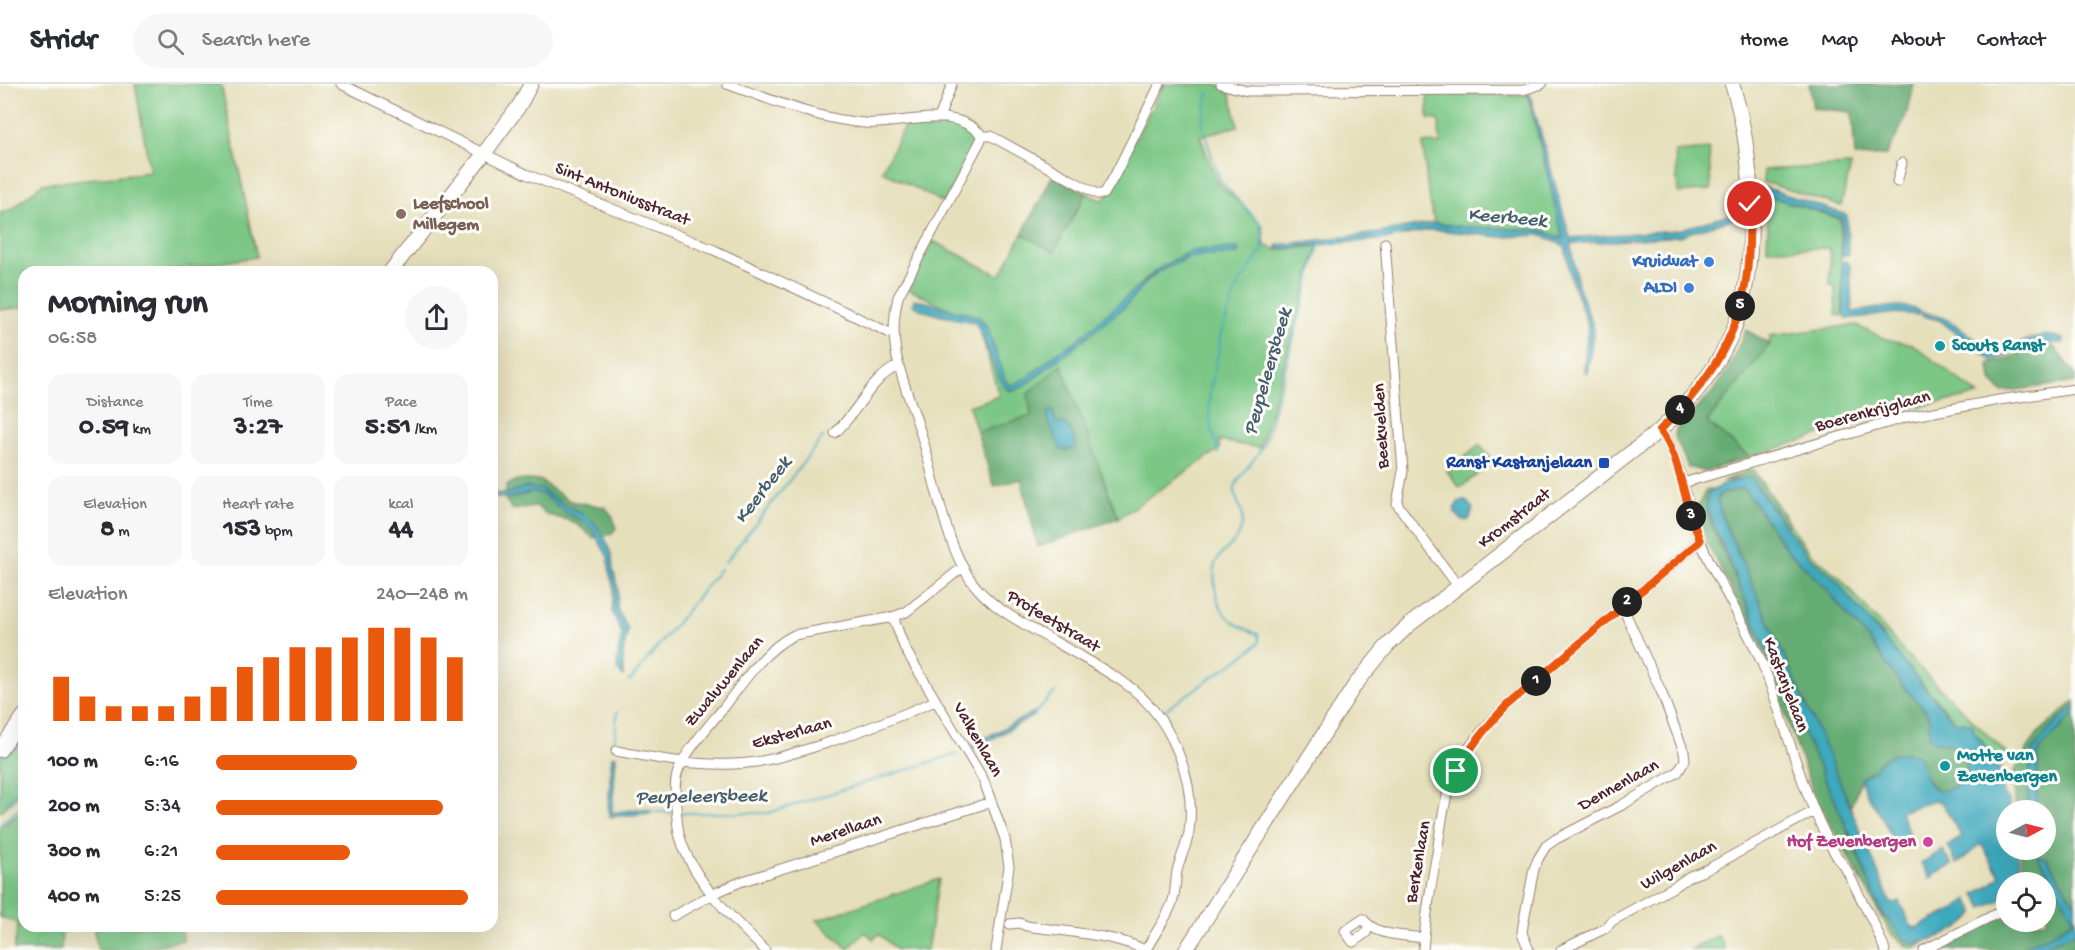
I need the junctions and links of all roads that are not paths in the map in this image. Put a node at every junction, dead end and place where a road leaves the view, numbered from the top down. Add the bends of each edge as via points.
1 (342, 84) edge
2 (531, 84) edge
3 (727, 84) edge
4 (952, 84) edge
5 (1160, 84) edge
6 (1221, 84) edge
7 (1542, 84) edge
8 (1732, 84) edge
9 (1367, 88) edge
10 (939, 117) junction
11 (983, 136) junction
12 (483, 155) junction
13 (1902, 163) dead end
14 (1897, 182) dead end
15 (1385, 243) dead end
16 (395, 266) edge
17 (892, 334) junction
18 (898, 366) junction
19 (2075, 389) edge
20 (1660, 430) junction
21 (835, 433) dead end
22 (1683, 483) junction
23 (1700, 541) junction
24 (963, 567) junction
25 (1458, 586) junction
26 (1622, 606) junction
27 (893, 617) junction
28 (935, 701) junction
29 (18, 724) edge
30 (0, 750) edge
31 (616, 751) dead end
32 (683, 761) junction
33 (991, 802) junction
34 (1814, 811) junction
35 (713, 894) junction
36 (1996, 914) dead end
37 (673, 916) dead end
38 (1005, 923) junction
39 (1368, 926) dead end
40 (1424, 938) junction
41 (765, 950) edge
42 (996, 950) edge
43 (1145, 950) edge
44 (1186, 950) edge
45 (1423, 950) edge
46 (1529, 950) edge
47 (1561, 950) edge
48 (1885, 950) edge
49 (1924, 950) edge

1 - 12 street, Sint Antoniusstraat
2 - 12 main road
3 - 10 street via 839,120 893,123
4 - 10 street
5 - 11 street via 1104,194 1097,194 991,136
6 - 9 street via 1247,91
7 - 9 street via 1523,90
8 - 20 main road, Kromstraat via 1745,134 1748,166 1749,253 1744,290 1733,331 1713,369
10 - 11 street via 963,121
11 - 17 street, Profeetstraat via 898,297
12 - 16 main road
12 - 17 street, Sint Antoniusstraat via 714,250
13 - 14 street
15 - 25 street, Beekvelden via 1403,471 1397,504
17 - 18 street, Profeetstraat
18 - 21 street via 884,374
18 - 24 street, Profeetstraat via 953,548
19 - 22 street, Boerenkrijglaan via 1907,417
20 - 22 street, Kastanjelaan
20 - 25 main road, Kromstraat
22 - 23 street, Kastanjelaan
23 - 26 street, Berkenlaan
23 - 34 street, Kastanjelaan via 1764,668
24 - 27 street, Zwaluwenlaan via 906,612
24 - 43 street, Profeetstraat via 995,607 1123,682 1158,714 1172,740 1188,781 1189,831 1173,901
25 - 44 main road, Kromstraat via 1387,646 1355,685
26 - 40 street, Berkenlaan via 1489,723 1456,771 1441,826
26 - 46 street, Dennenlaan via 1661,691 1685,760 1678,772 1546,846 1534,869 1523,925
27 - 28 street, Valkenlaan via 905,649
27 - 32 street, Zwaluwenlaan via 794,635 782,641 769,652
28 - 32 street, Eksterlaan via 884,724 780,758 708,765
28 - 33 street, Valkenlaan via 983,779
29 - 30 main road
31 - 32 street, Eksterlaan
32 - 35 street via 675,793 680,838
33 - 35 street, Merellaan
33 - 38 street, Valkenlaan via 1008,851
34 - 47 street, Wilgenlaan
34 - 48 street, Kastanjelaan
35 - 37 street, Merellaan
35 - 41 street
36 - 49 street
38 - 42 street, Valkenlaan
38 - 43 street via 1124,942
39 - 40 street via 1388,934
40 - 45 street, Berkenlaan

